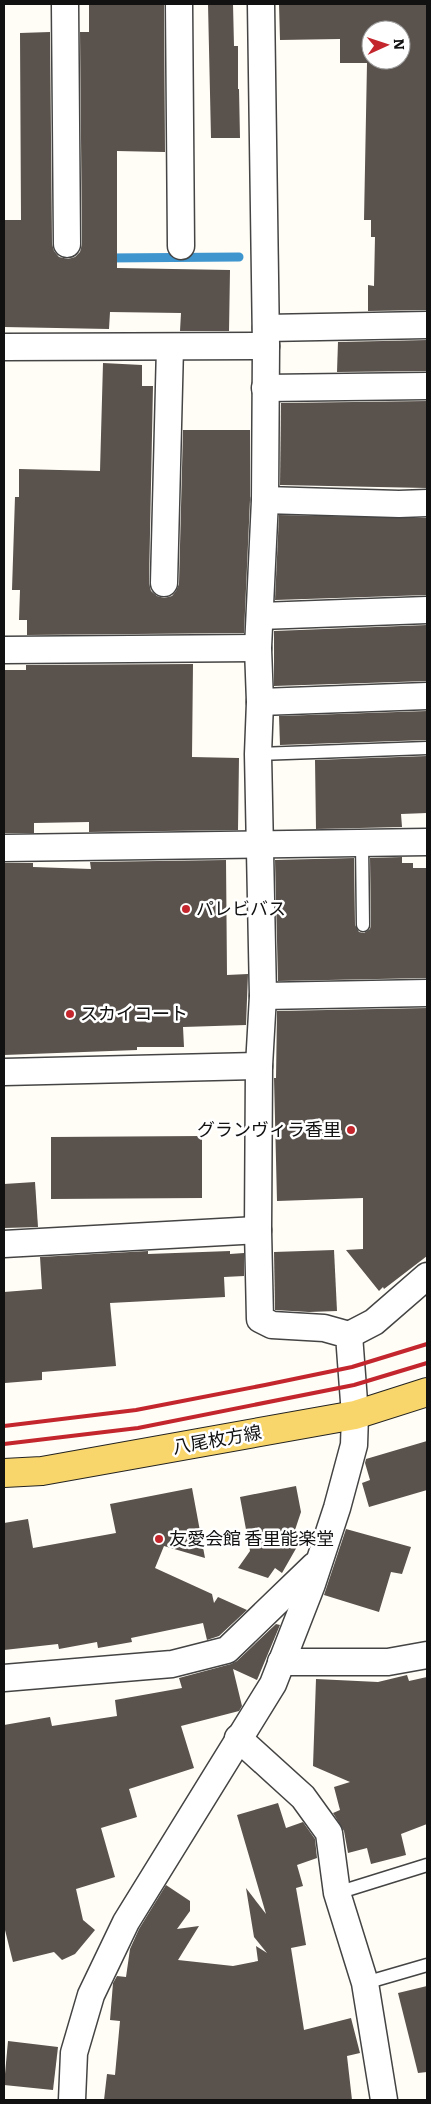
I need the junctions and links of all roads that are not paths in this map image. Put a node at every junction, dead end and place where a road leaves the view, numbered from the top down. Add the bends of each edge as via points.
1 (65, 4) edge
2 (179, 4) edge
3 (261, 4) edge
4 (67, 244) dead end
5 (181, 246) dead end
6 (427, 325) edge
7 (266, 337) junction
8 (4, 347) edge
9 (170, 347) junction
10 (427, 386) edge
11 (265, 388) junction
12 (265, 500) junction
13 (427, 503) edge
14 (164, 583) dead end
15 (427, 610) edge
16 (260, 616) junction
17 (258, 648) junction
18 (4, 650) edge
19 (427, 696) edge
20 (260, 702) junction
21 (427, 748) edge
22 (258, 754) junction
23 (427, 842) edge
24 (362, 843) junction
25 (259, 844) junction
26 (4, 848) edge
27 (363, 925) dead end
28 (427, 993) edge
29 (263, 996) junction
30 (259, 1066) junction
31 (4, 1072) edge
32 (258, 1230) junction
33 (4, 1244) edge
34 (427, 1276) edge
35 (349, 1334) junction
36 (427, 1392) edge
37 (355, 1415) junction
38 (4, 1473) edge
39 (319, 1561) junction
40 (427, 1654) edge
41 (281, 1662) junction
42 (4, 1678) edge
43 (238, 1738) junction
44 (427, 1865) edge
45 (336, 1892) junction
46 (427, 1965) edge
47 (365, 1983) junction
48 (72, 2100) edge
49 (384, 2100) edge

1 - 4 street
2 - 5 street
3 - 7 street
6 - 7 street
7 - 9 street
7 - 11 street
8 - 9 street
9 - 14 street
10 - 11 street
11 - 12 street
12 - 13 street
12 - 16 street
15 - 16 street
16 - 17 street
17 - 18 street
17 - 20 street
19 - 20 street
20 - 22 street
21 - 22 lane
22 - 25 street
23 - 24 street
24 - 25 street
24 - 27 lane
25 - 26 street
25 - 29 street
28 - 29 street
29 - 30 street
30 - 31 street
30 - 32 street
32 - 33 street
32 - 35 street via 260,1318 272,1325 324,1328
34 - 35 street via 374,1322
35 - 37 street
36 - 37 main road, 八尾枚方線
37 - 38 main road, 八尾枚方線 via 42,1471
37 - 39 street via 354,1445
39 - 41 street
39 - 42 street via 227,1650 172,1664
40 - 41 street via 388,1662
41 - 43 street via 272,1684
43 - 45 street via 303,1797 329,1834
43 - 48 street via 126,1922 90,1995 74,2052
44 - 45 lane
45 - 47 street
46 - 47 lane
47 - 49 street

